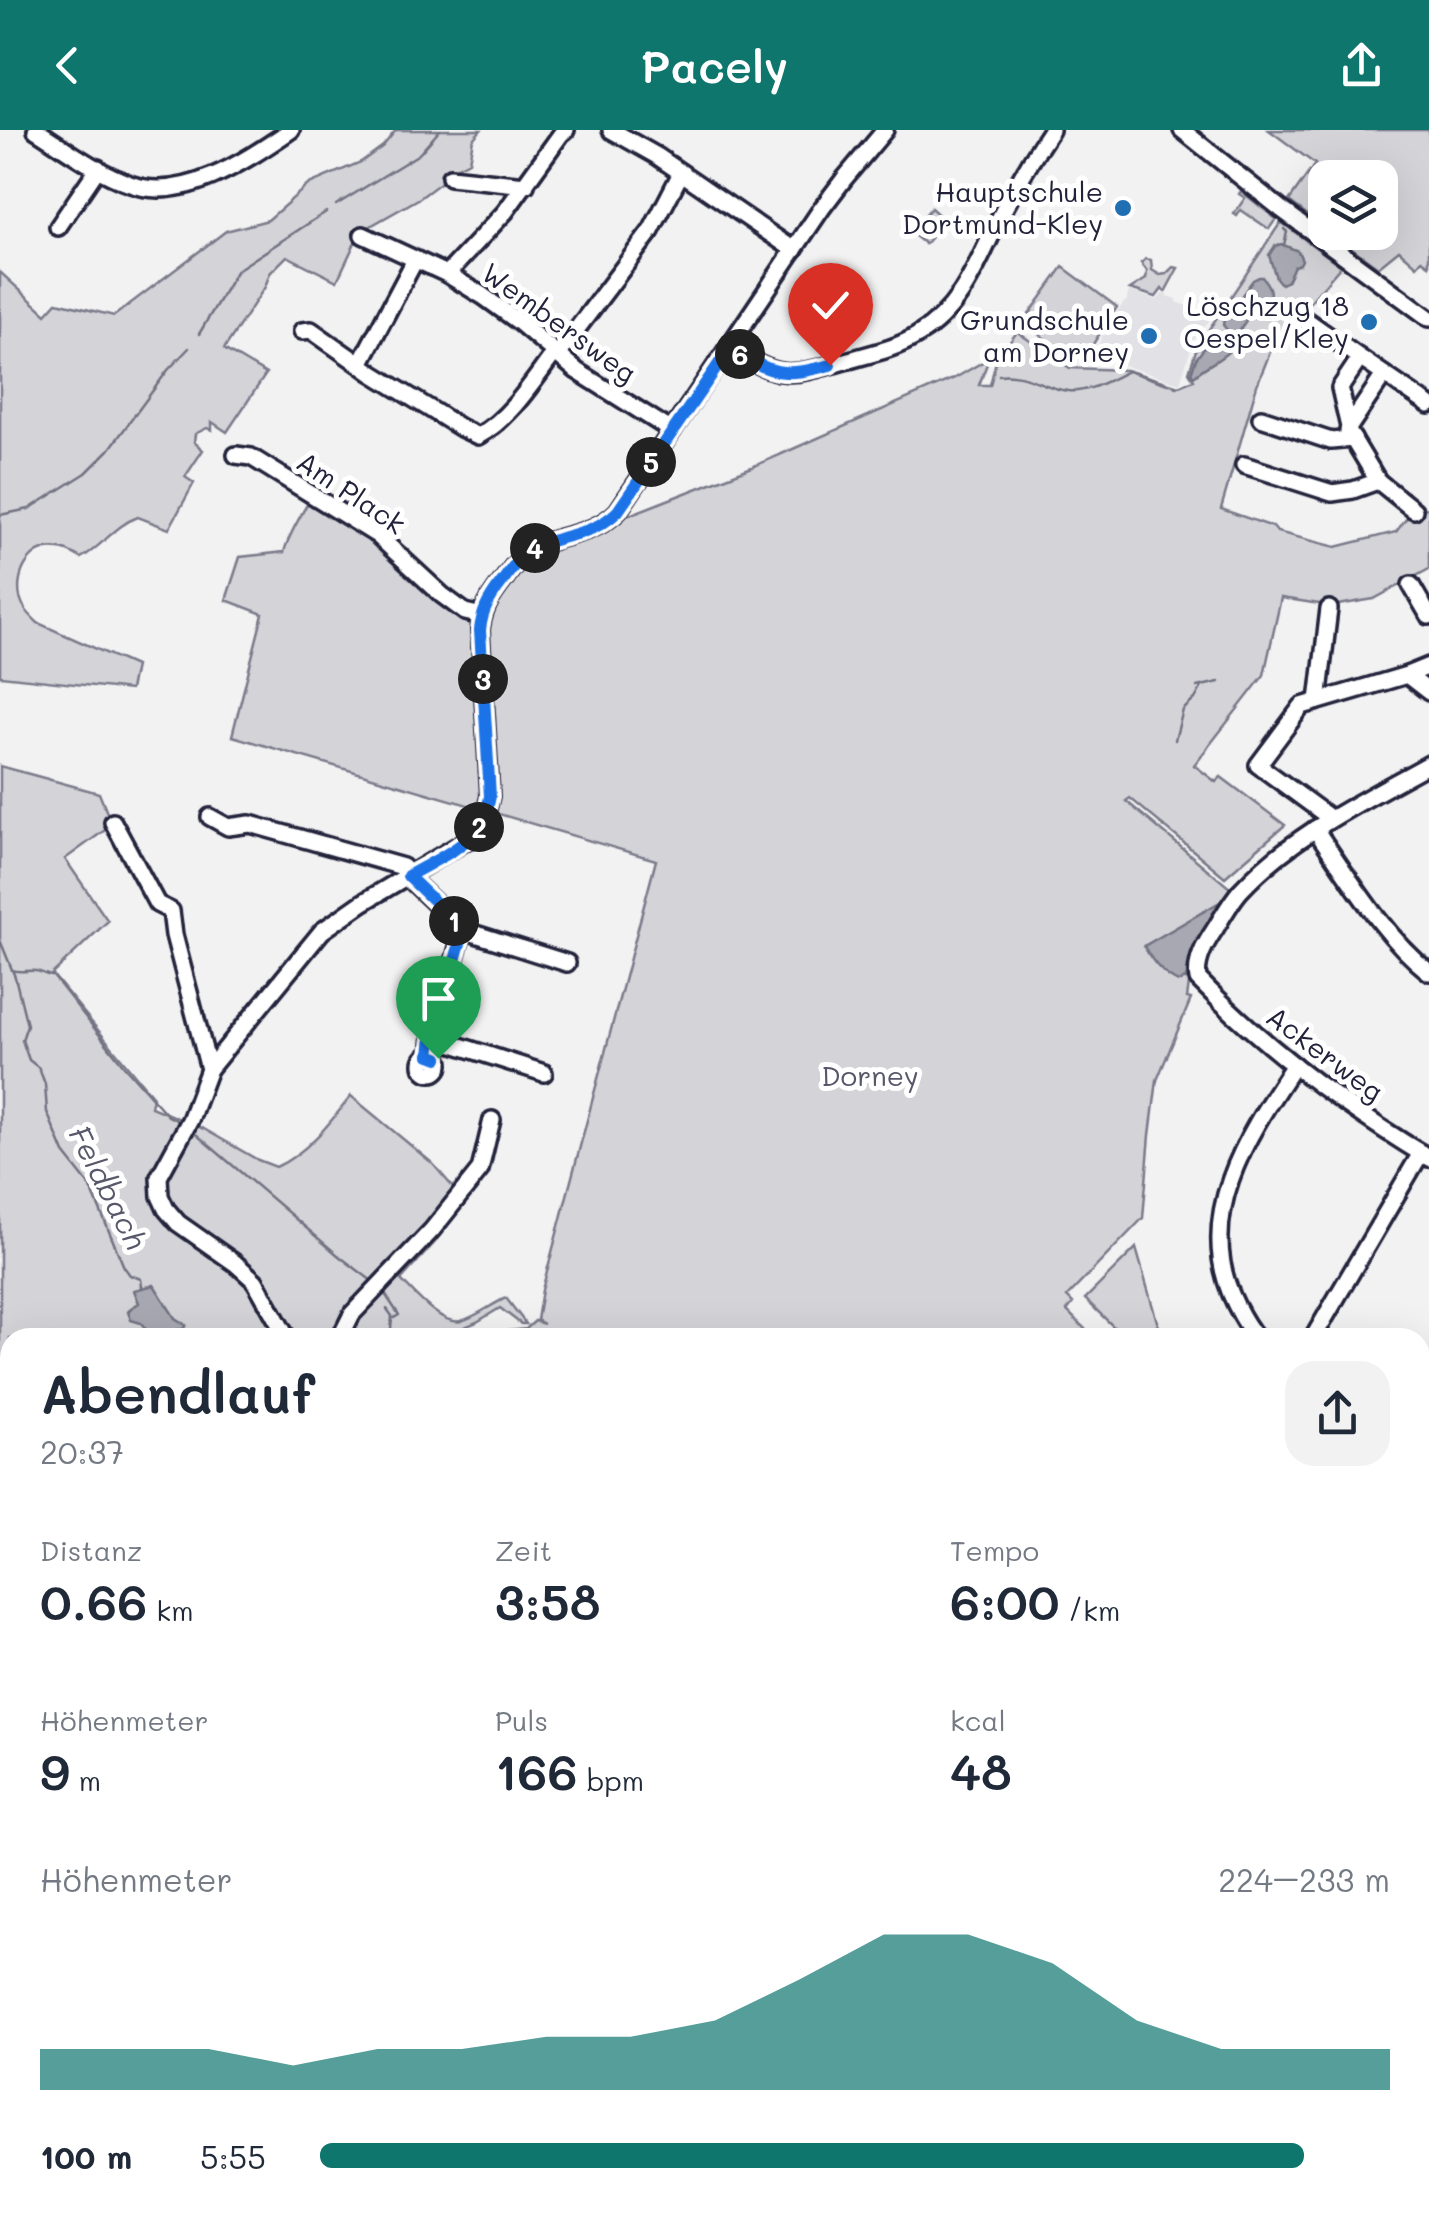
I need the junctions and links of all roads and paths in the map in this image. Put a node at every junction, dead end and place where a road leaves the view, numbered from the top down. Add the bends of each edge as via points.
1 (36, 130) edge
2 (291, 130) edge
3 (566, 130) edge
4 (611, 130) edge
5 (885, 130) edge
6 (1051, 130) edge
7 (1182, 130) edge
8 (98, 168) junction
9 (681, 173) junction
10 (450, 176) dead end
11 (526, 186) junction
12 (58, 227) dead end
13 (363, 236) dead end
14 (794, 250) junction
15 (415, 260) junction
16 (447, 274) junction
17 (1429, 318) edge
18 (1306, 320) dead end
19 (302, 331) dead end
20 (730, 348) junction
21 (557, 353) junction
22 (1360, 358) junction
23 (360, 364) junction
24 (1384, 375) junction
25 (1429, 406) edge
26 (1260, 418) dead end
27 (672, 431) junction
28 (1351, 433) junction
29 (236, 455) dead end
30 (1244, 465) dead end
31 (1378, 481) junction
32 (1414, 510) dead end
33 (1411, 585) dead end
34 (1329, 609) dead end
35 (482, 616) junction
36 (1429, 616) edge
37 (1429, 666) edge
38 (1408, 675) junction
39 (1429, 692) edge
40 (1318, 701) junction
41 (1429, 764) edge
42 (210, 817) dead end
43 (1330, 818) junction
44 (114, 822) dead end
45 (1315, 828) junction
46 (408, 876) junction
47 (464, 930) junction
48 (567, 964) dead end
49 (1427, 968) edge
50 (432, 1037) junction
51 (430, 1055) dead end
52 (1294, 1065) junction
53 (209, 1070) junction
54 (544, 1072) dead end
55 (492, 1120) dead end
56 (1425, 1156) edge
57 (281, 1328) edge
58 (345, 1328) edge
59 (1248, 1328) edge
60 (1319, 1328) edge

1 - 8 street
2 - 8 street via 203,182 174,189 132,185
3 - 11 street
4 - 9 street
5 - 14 street
6 - 20 street via 968,284 920,334 794,374 762,368
7 - 17 street
8 - 12 street
9 - 14 street
9 - 21 street via 652,231
10 - 11 street
11 - 16 street
13 - 15 street, Wembersweg
14 - 20 street
15 - 16 street, Wembersweg
15 - 23 street
16 - 21 street, Wembersweg
18 - 22 street
19 - 23 street via 311,330
20 - 27 street
21 - 23 street via 478,436
21 - 27 street, Wembersweg
22 - 24 street
22 - 28 street via 1340,388
24 - 25 street
24 - 28 street
26 - 28 street via 1331,441
27 - 35 street via 618,511 597,528 524,555
28 - 31 street
29 - 35 street, Am Plack via 252,458 353,519 464,612
30 - 31 street via 1332,493
31 - 32 street
33 - 36 street
34 - 40 street
35 - 46 street via 486,813 469,839
37 - 38 street
38 - 39 street
38 - 40 street
40 - 43 street via 1302,706 1258,766
41 - 43 street
42 - 46 street via 228,827 250,824 403,867
43 - 45 street
44 - 53 street via 157,904 170,910
45 - 49 street via 1388,930
45 - 52 street, Ackerweg via 1238,893 1197,968 1198,979
46 - 47 street
46 - 53 street via 322,931
47 - 48 street
47 - 50 street
50 - 51 street
50 - 54 street
52 - 56 street, Ackerweg
52 - 59 street via 1232,1174 1218,1226 1229,1292
53 - 57 street via 159,1177 160,1196 178,1223 255,1282
55 - 58 street via 480,1170
56 - 60 street

